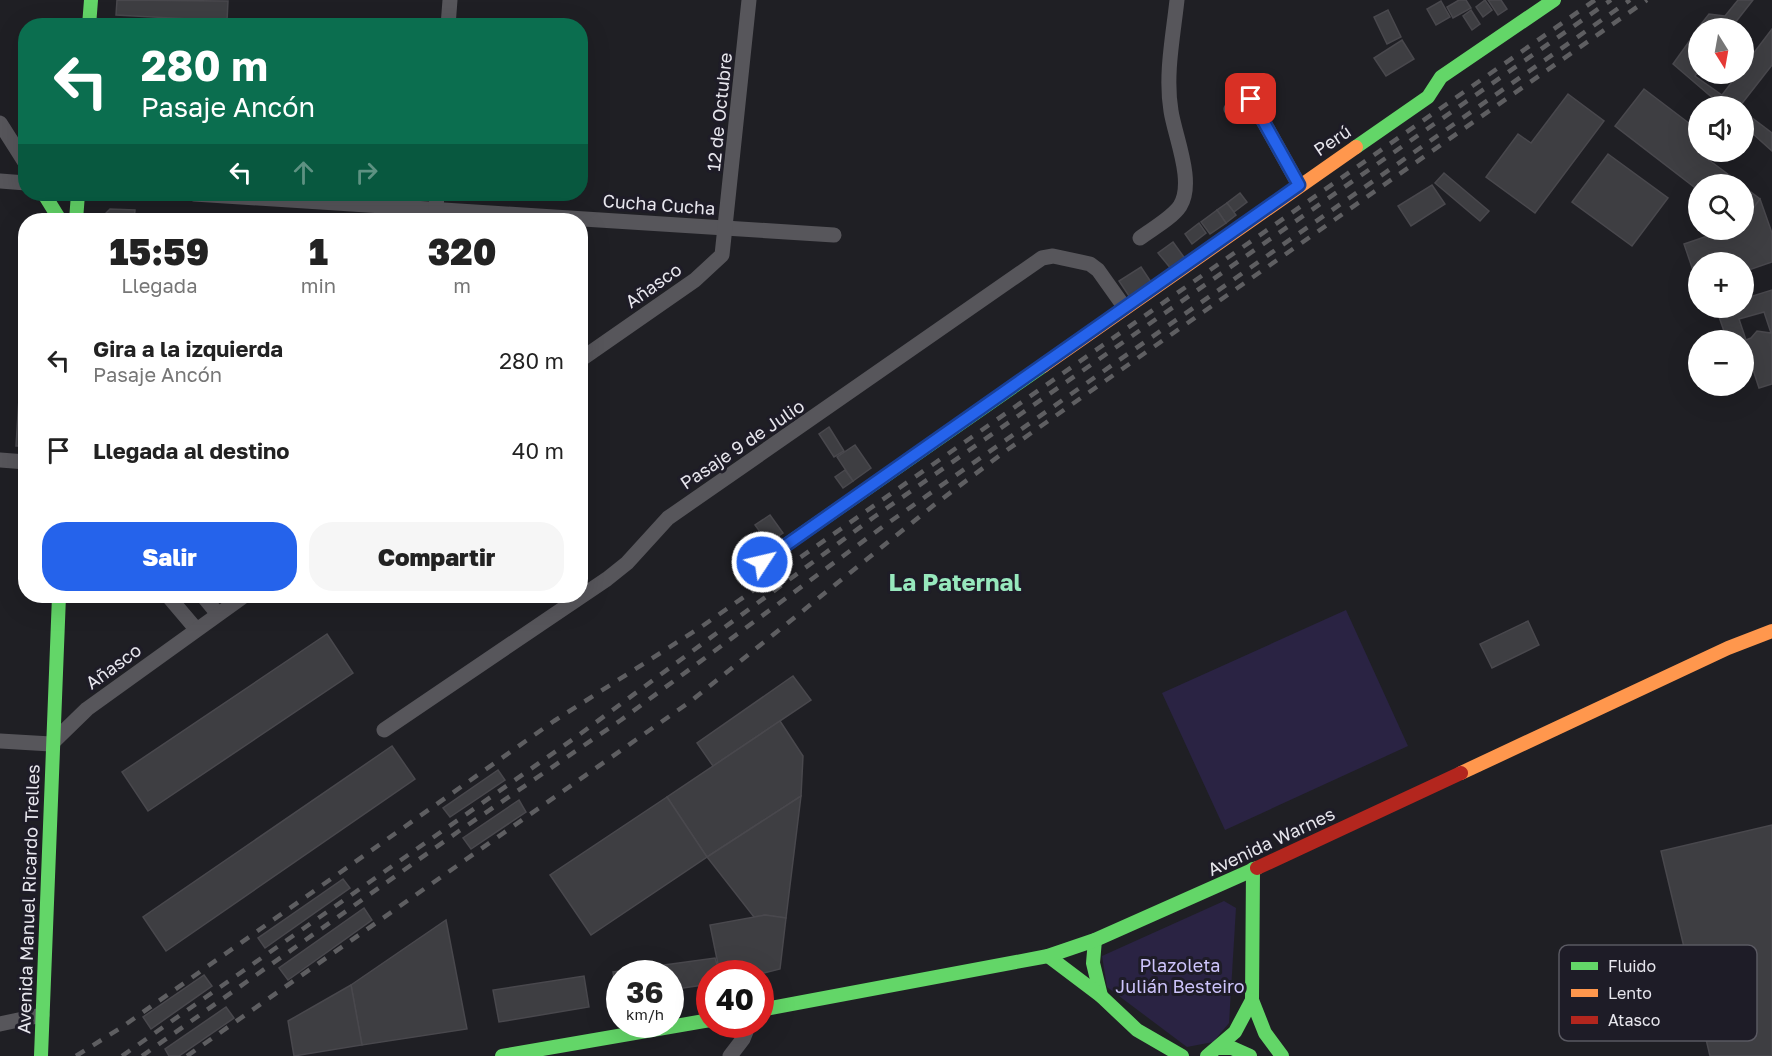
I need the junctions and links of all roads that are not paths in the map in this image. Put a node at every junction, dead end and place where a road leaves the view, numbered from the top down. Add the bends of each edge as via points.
1 (91, 0) edge
2 (450, 0) edge
3 (749, 0) edge
4 (1177, 0) edge
5 (1554, 0) edge
6 (90, 18) edge
7 (449, 18) edge
8 (1231, 109) dead end
9 (0, 123) edge
10 (18, 151) edge
11 (0, 181) edge
12 (18, 182) edge
13 (1299, 185) junction
14 (316, 201) edge
15 (438, 208) edge
16 (510, 213) edge
17 (588, 218) edge
18 (727, 228) junction
19 (834, 235) dead end
20 (1140, 238) dead end
21 (1125, 308) junction
22 (588, 354) edge
23 (0, 460) edge
24 (18, 461) edge
25 (743, 575) dead end
26 (588, 592) edge
27 (59, 603) edge
28 (174, 603) edge
29 (209, 603) edge
30 (233, 603) edge
31 (572, 603) edge
32 (218, 613) junction
33 (196, 629) junction
34 (1772, 631) edge
35 (384, 730) dead end
36 (0, 741) edge
37 (51, 744) junction
38 (1253, 869) junction
39 (1095, 940) junction
40 (1048, 956) junction
41 (1101, 996) junction
42 (1252, 1000) junction
43 (774, 1007) edge
44 (42, 1015) junction
45 (696, 1022) edge
46 (0, 1024) edge
47 (1137, 1030) junction
48 (743, 1038) edge
49 (584, 1042) junction
50 (1140, 1048) dead end
51 (1213, 1052) edge
52 (41, 1056) edge
53 (502, 1056) edge
54 (590, 1056) edge
55 (730, 1056) edge
56 (1182, 1056) edge
57 (1250, 1056) edge
58 (1282, 1056) edge

1 - 6 main road
2 - 7 street
3 - 18 street, 12 de Octubre
4 - 20 street via 1168,86 1183,158 1185,192 1180,207
5 - 13 main road, Perú via 1442,77 1428,97
8 - 13 street via 1251,99
9 - 10 street
11 - 12 street
13 - 21 main road, Perú
14 - 15 street, Cucha Cucha
15 - 16 street, Cucha Cucha
17 - 18 street, Cucha Cucha
18 - 19 street, Cucha Cucha
18 - 22 street, Añasco via 722,255 695,280
21 - 25 main road, Perú
21 - 26 street, Pasaje 9 de Julio via 1090,264 1053,256 1042,258 668,518 627,563
23 - 24 street
27 - 37 main road, Avenida Manuel Ricardo Trelles
28 - 33 street
29 - 32 street
30 - 32 street, Añasco
31 - 35 street, Pasaje 9 de Julio
32 - 33 street, Añasco
33 - 37 street, Añasco via 87,709
34 - 38 main road, Avenida Warnes
36 - 37 street
37 - 44 main road, Avenida Manuel Ricardo Trelles
38 - 39 main road, Avenida Warnes
38 - 42 main road
39 - 40 main road, Avenida Warnes
39 - 41 main road via 1093,963
40 - 41 main road
40 - 43 main road, Avenida Warnes
41 - 47 main road
42 - 51 main road via 1241,1027
42 - 58 main road via 1265,1033
44 - 46 street
44 - 52 main road, Avenida Manuel Ricardo Trelles
45 - 49 main road
47 - 50 main road
47 - 56 main road
48 - 55 street
49 - 53 main road
49 - 54 main road
51 - 57 main road via 1232,1048

